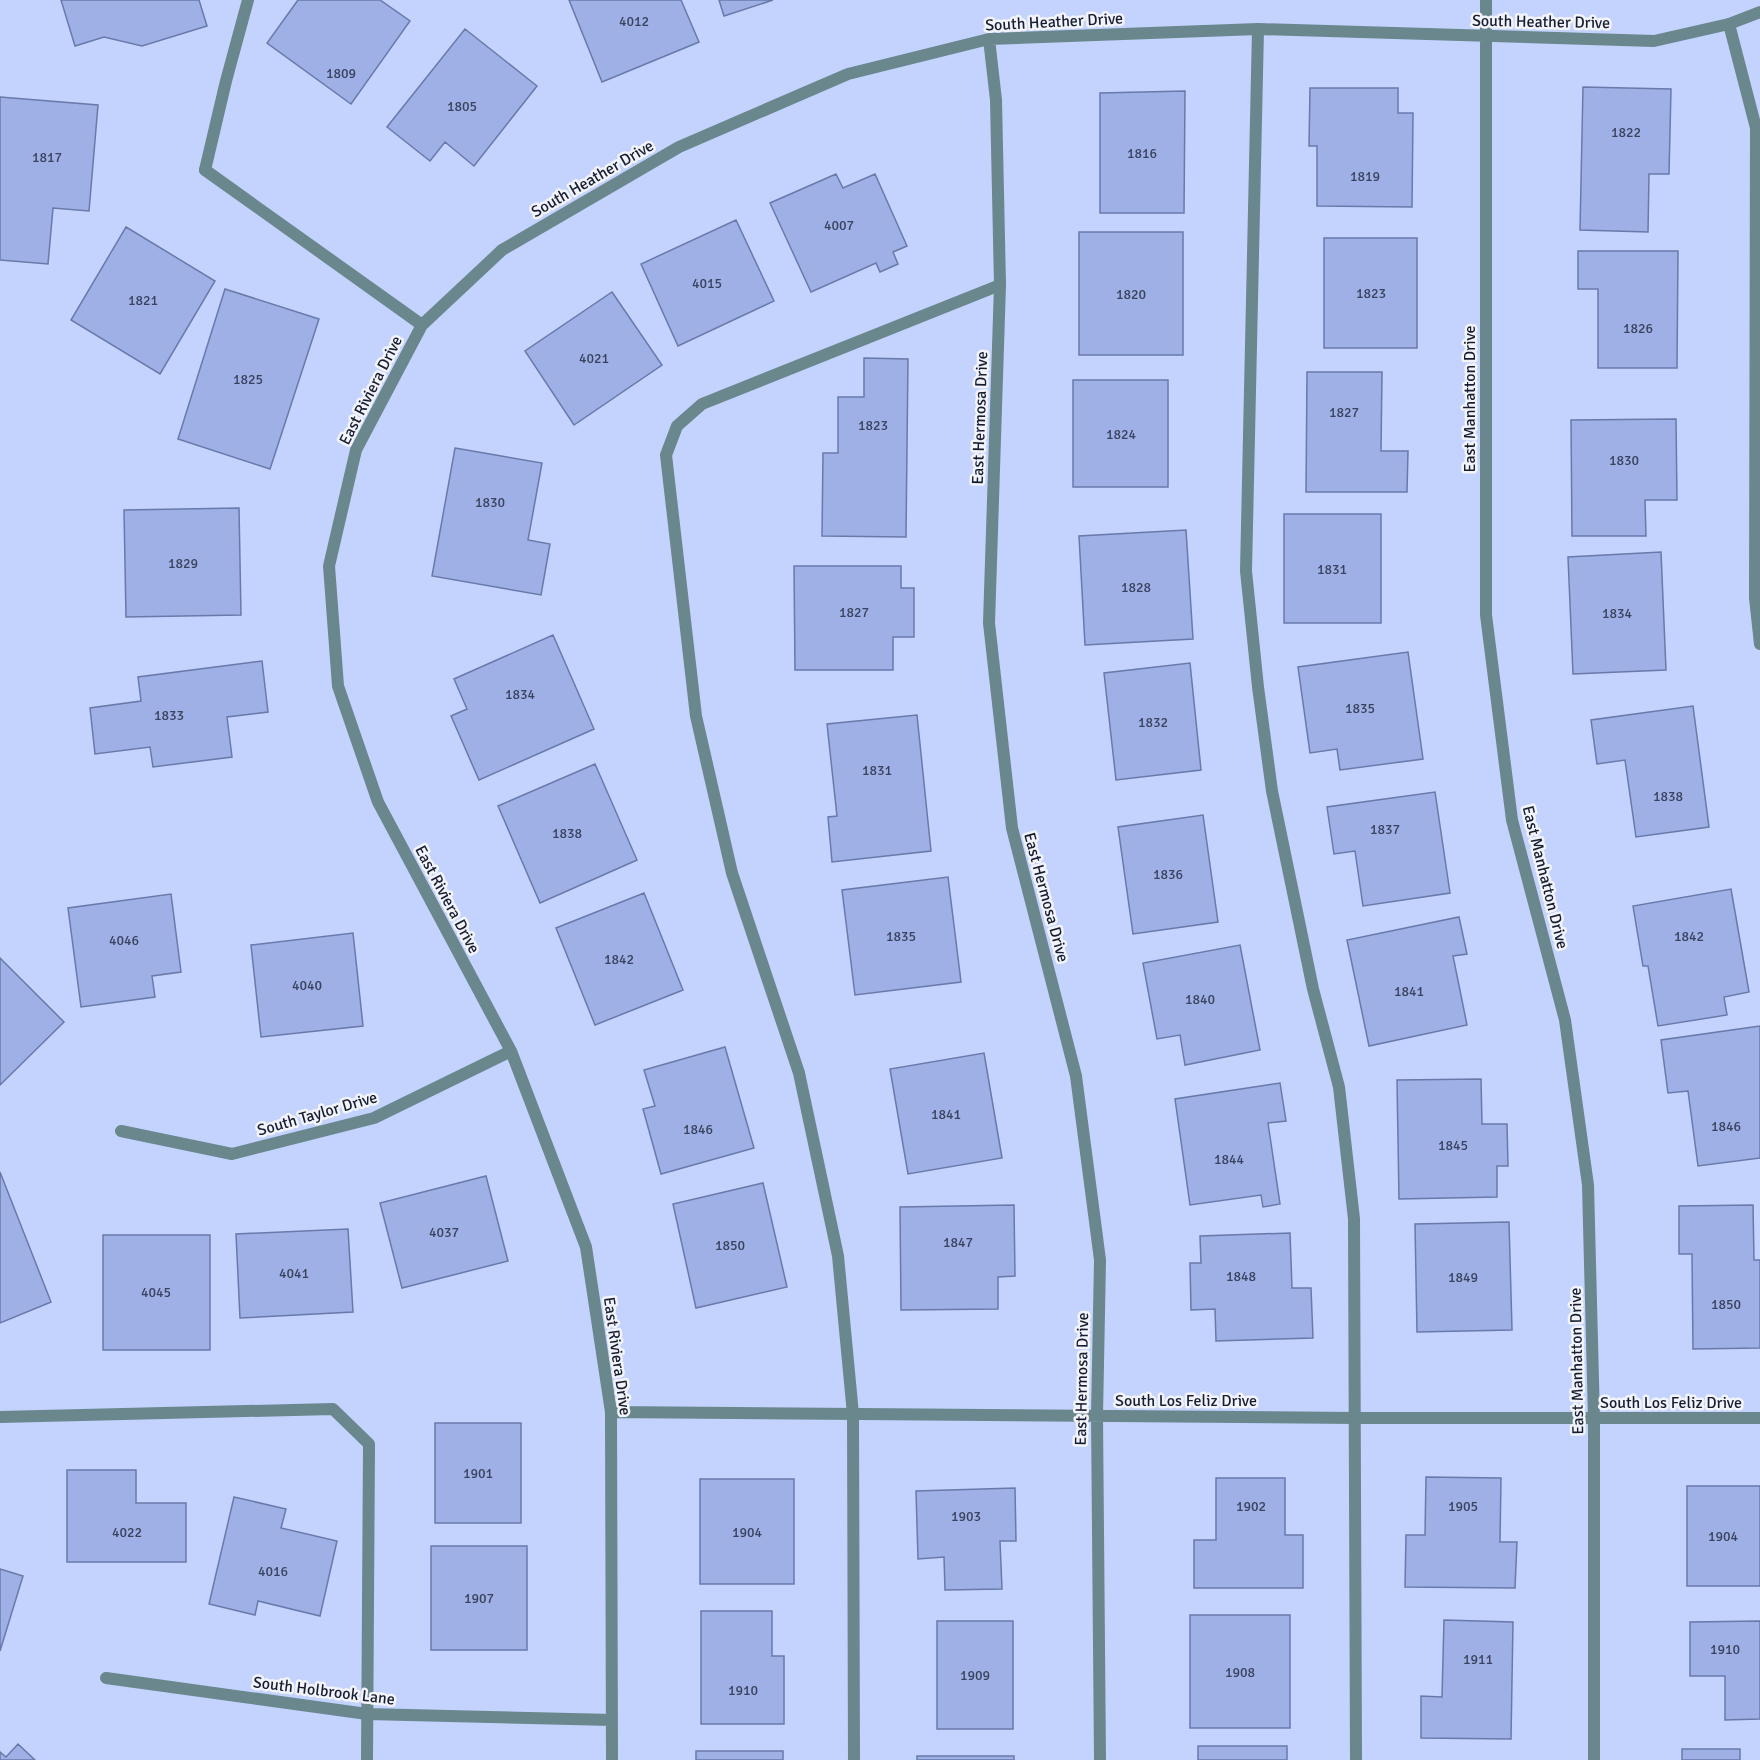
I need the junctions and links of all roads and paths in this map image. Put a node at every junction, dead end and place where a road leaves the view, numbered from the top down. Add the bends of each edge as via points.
1 (249, 0) edge
2 (1486, 0) edge
3 (1760, 12) edge
4 (1729, 24) junction
5 (1258, 29) junction
6 (1486, 36) junction
7 (989, 39) junction
8 (1000, 285) junction
9 (422, 325) junction
10 (1760, 644) edge
11 (511, 1051) junction
12 (121, 1131) dead end
13 (611, 1412) junction
14 (853, 1414) junction
15 (1097, 1416) junction
16 (0, 1417) edge
17 (1356, 1418) junction
18 (1760, 1418) edge
19 (1594, 1419) junction
20 (106, 1678) dead end
21 (367, 1714) junction
22 (612, 1720) junction
23 (367, 1760) edge
24 (612, 1760) edge
25 (854, 1760) edge
26 (1100, 1760) edge
27 (1356, 1760) edge
28 (1594, 1760) edge

1 - 9 street, East Riviera Drive via 205,170
2 - 6 street, East Manhatton Drive
3 - 4 street, South Heather Drive
4 - 6 street, South Heather Drive via 1654,41
4 - 10 street via 1756,128 1755,598
5 - 6 street, South Heather Drive
5 - 7 street, South Heather Drive
5 - 17 street via 1246,571 1272,791 1313,989 1339,1087 1354,1219
6 - 19 street, East Manhatton Drive via 1486,615 1512,820 1565,1020 1588,1185
7 - 8 street, East Hermosa Drive via 996,100
7 - 9 street, South Heather Drive via 848,74 679,147 502,250
8 - 14 street via 702,404 677,426 666,455 696,716 732,873 799,1073 838,1256
8 - 15 street, East Hermosa Drive via 989,624 1012,828 1076,1076 1100,1260
9 - 11 street, East Riviera Drive via 356,450 329,566 338,686 378,802
11 - 12 street, South Taylor Drive via 374,1118 232,1154
11 - 13 street, East Riviera Drive via 586,1247
13 - 14 street, South Los Feliz Drive
13 - 22 street, East Riviera Drive
14 - 15 street, South Los Feliz Drive
14 - 25 street
15 - 17 street, South Los Feliz Drive
15 - 26 street, East Hermosa Drive
16 - 21 street via 333,1409 369,1444
17 - 19 street, South Los Feliz Drive
17 - 27 street
18 - 19 street, South Los Feliz Drive
19 - 28 street, East Manhatton Drive
20 - 21 street, South Holbrook Lane
21 - 22 street, South Holbrook Lane
21 - 23 street
22 - 24 street, East Riviera Drive

